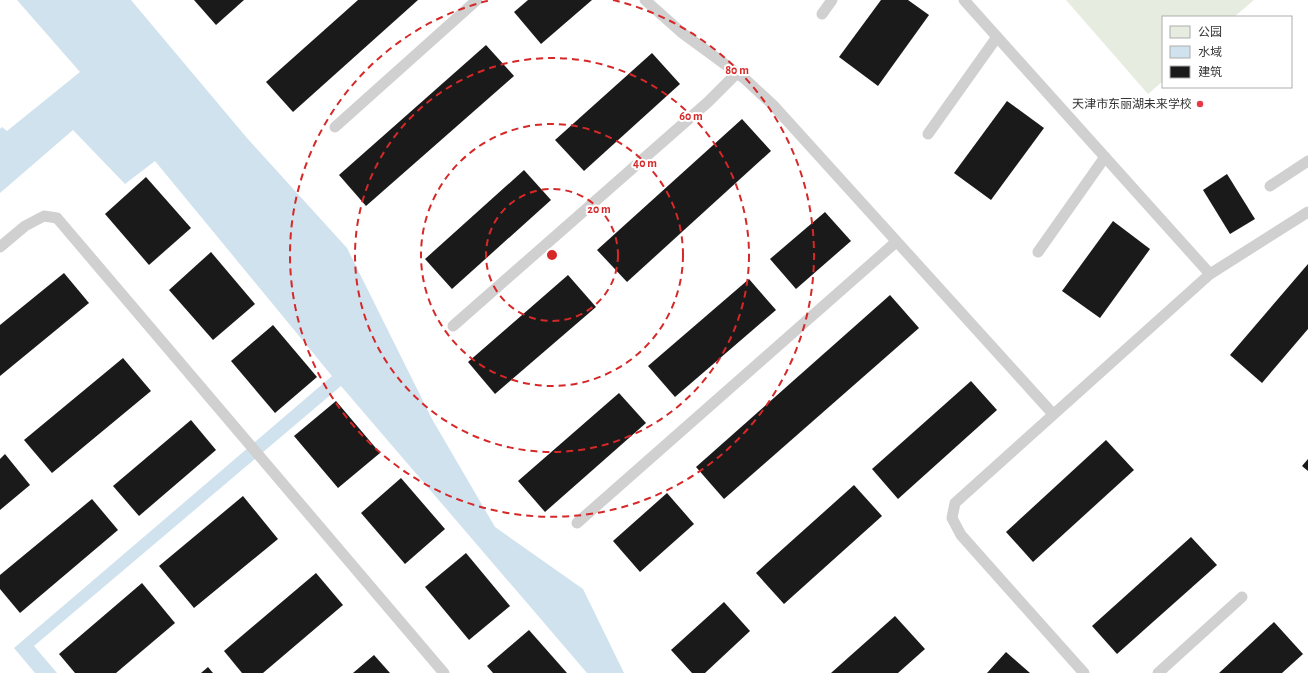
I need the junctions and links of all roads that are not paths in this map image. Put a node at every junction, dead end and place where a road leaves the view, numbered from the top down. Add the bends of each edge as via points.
1 (477, 0) edge
2 (644, 0) edge
3 (832, 0) edge
4 (964, 0) edge
5 (822, 14) dead end
6 (997, 36) junction
7 (737, 73) junction
8 (335, 127) dead end
9 (928, 134) dead end
10 (1105, 157) junction
11 (1308, 161) edge
12 (1270, 186) dead end
13 (1308, 212) edge
14 (896, 242) junction
15 (0, 247) edge
16 (1038, 252) dead end
17 (1210, 274) junction
18 (453, 326) dead end
19 (1054, 414) junction
20 (577, 523) dead end
21 (1242, 597) dead end
22 (444, 673) edge
23 (1084, 673) edge
24 (1158, 673) edge

1 - 8 lane
2 - 7 lane via 681,32
3 - 5 lane
4 - 6 lane
6 - 9 lane
6 - 10 lane
7 - 14 lane via 773,106
7 - 18 lane via 708,102
10 - 16 lane
10 - 17 lane
11 - 12 lane
13 - 17 lane
14 - 19 lane
14 - 20 lane
15 - 22 lane via 25,226 44,216 57,218
17 - 19 lane
19 - 23 lane via 955,504 952,518 961,535
21 - 24 lane

